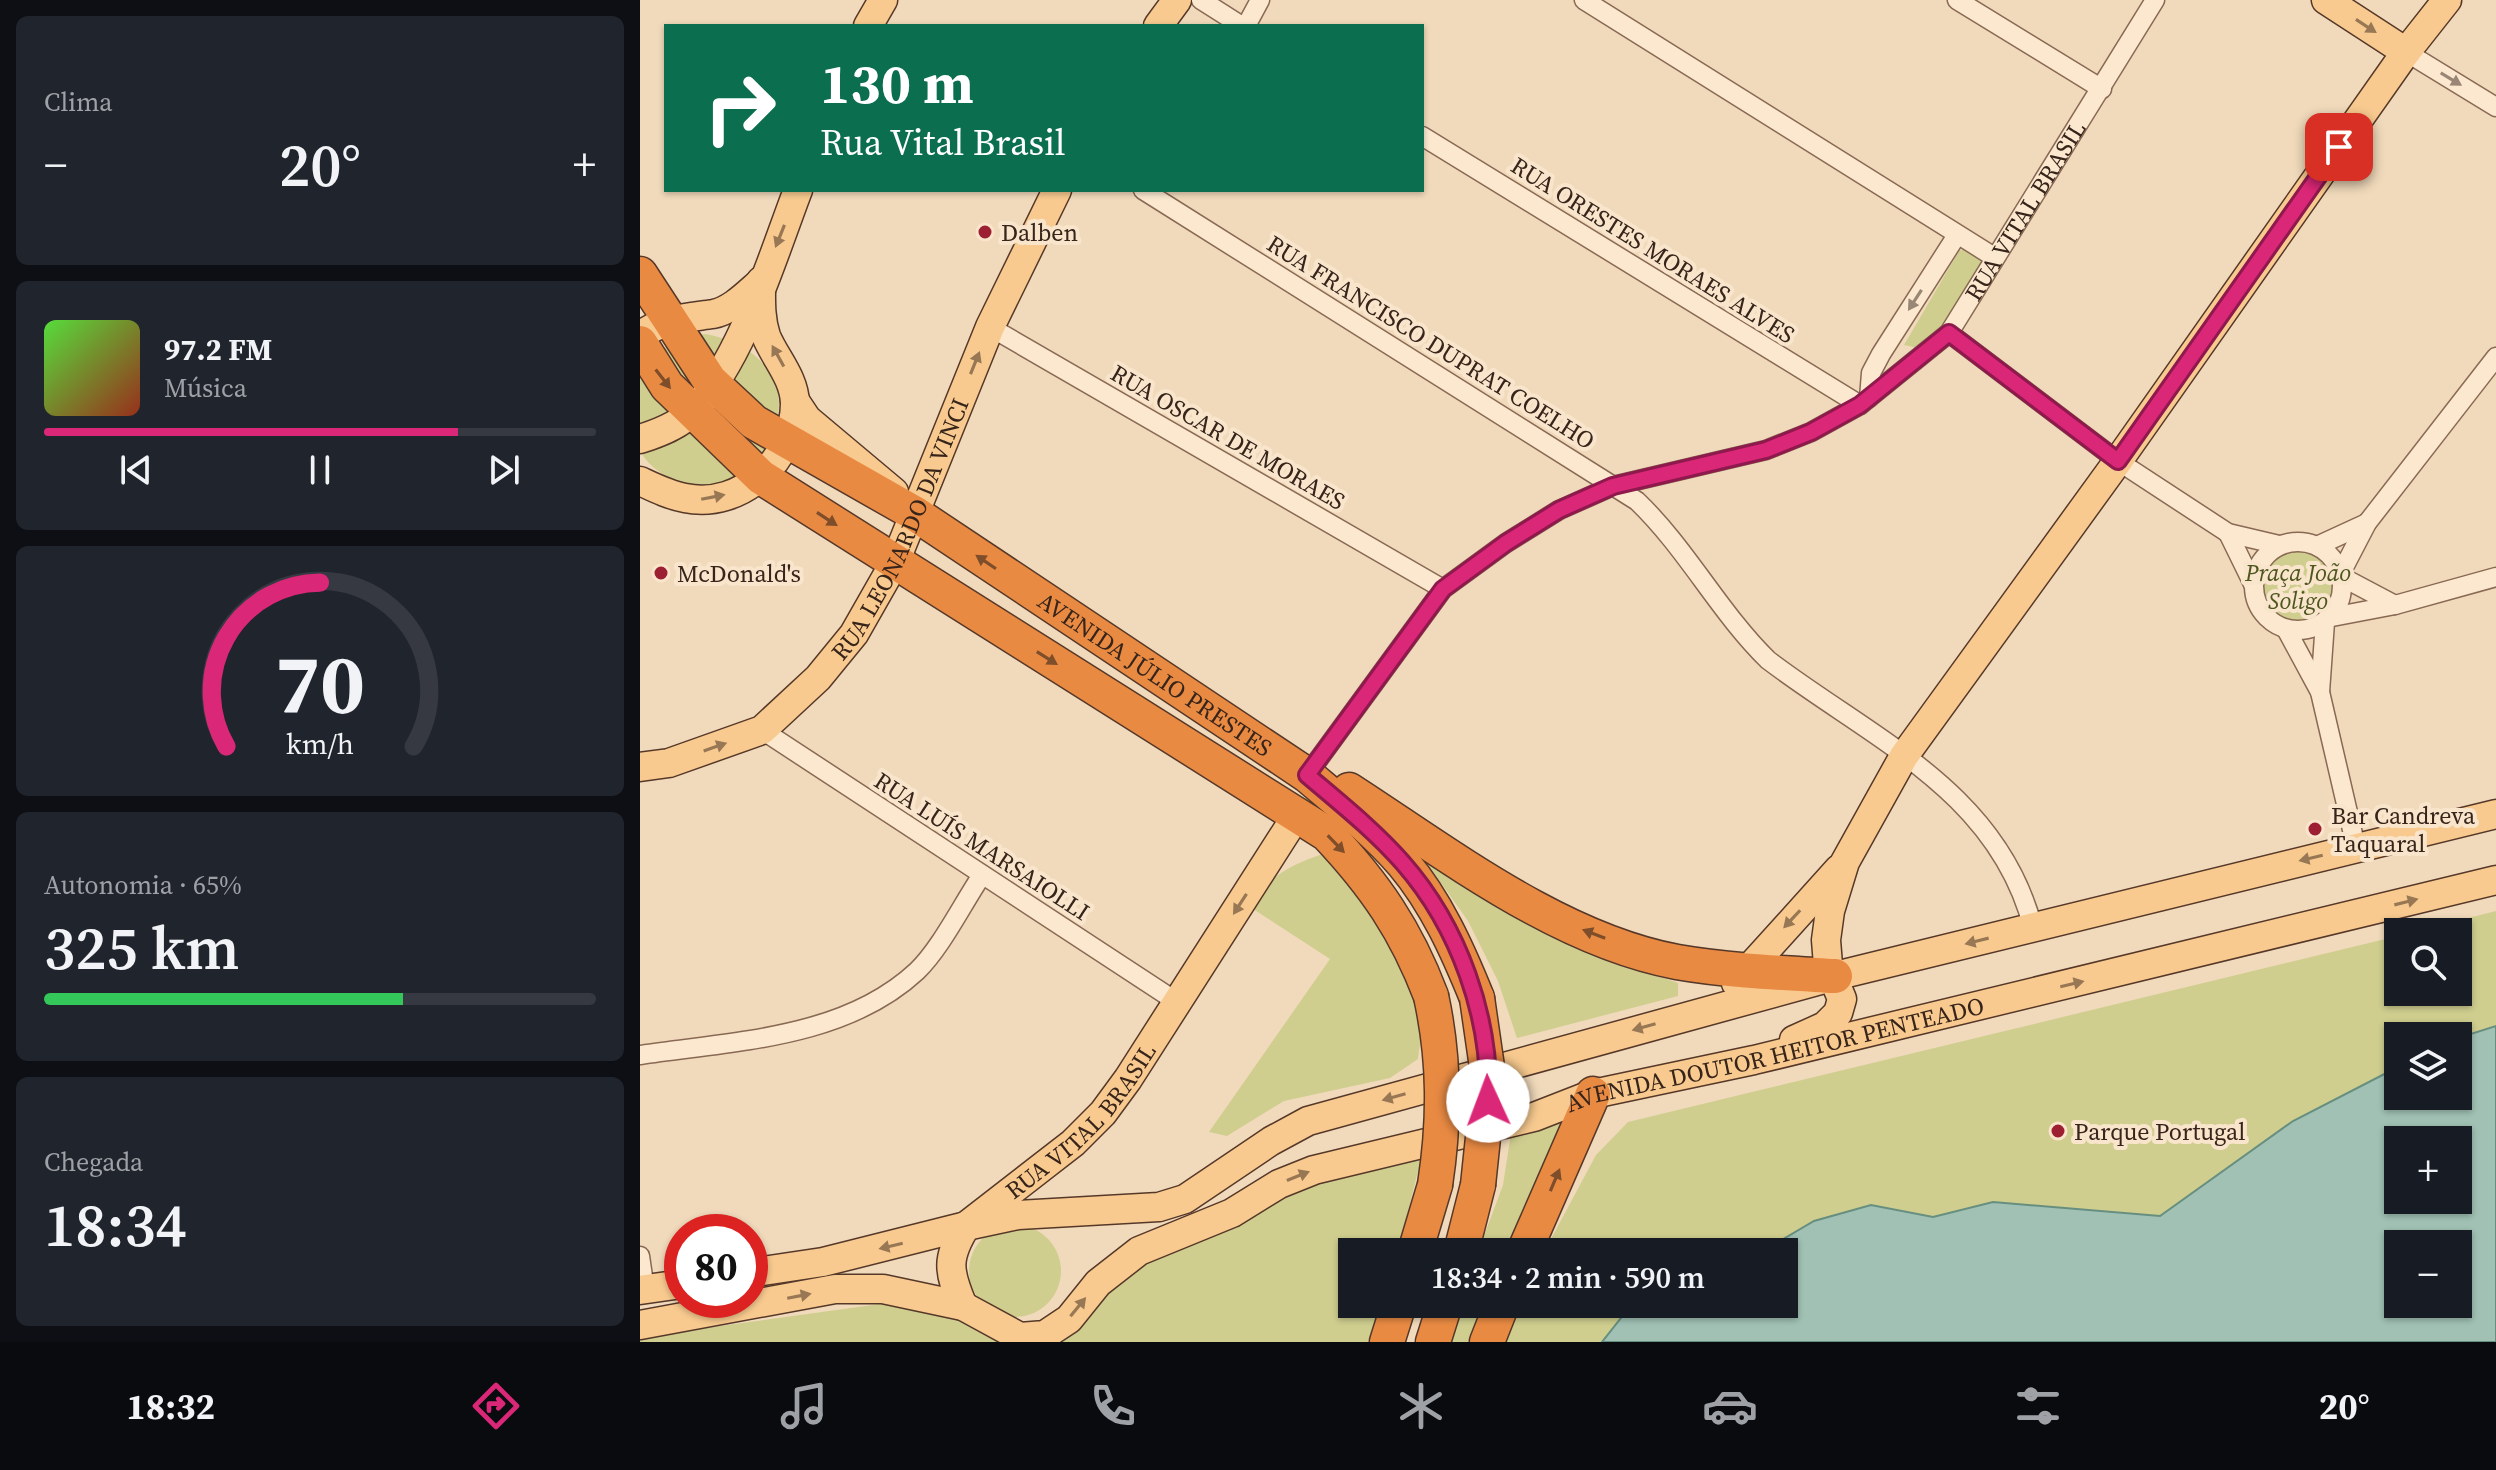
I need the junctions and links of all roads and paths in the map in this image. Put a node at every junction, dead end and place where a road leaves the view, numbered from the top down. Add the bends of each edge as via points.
1 (883, 0) edge
2 (1177, 0) edge
3 (1201, 0) edge
4 (1260, 0) edge
5 (1584, 0) edge
6 (1957, 0) edge
7 (2155, 0) edge
8 (2326, 0) edge
9 (2447, 0) edge
10 (869, 24) edge
11 (1159, 24) edge
12 (1241, 24) edge
13 (1245, 24) edge
14 (2406, 52) junction
15 (2102, 89) junction
16 (2496, 107) edge
17 (1424, 137) edge
18 (797, 192) edge
19 (1056, 192) edge
20 (1146, 192) edge
21 (1957, 235) junction
22 (1994, 257) junction
23 (640, 274) edge
24 (761, 281) junction
25 (990, 327) junction
26 (654, 328) edge
27 (1949, 333) junction
28 (640, 343) edge
29 (2496, 357) edge
30 (713, 383) junction
31 (795, 401) junction
32 (1864, 402) junction
33 (693, 412) junction
34 (640, 439) edge
35 (787, 442) junction
36 (2118, 461) junction
37 (761, 477) junction
38 (640, 481) edge
39 (1613, 486) junction
40 (914, 513) junction
41 (2367, 523) junction
42 (2228, 533) junction
43 (2279, 545) junction
44 (2317, 546) junction
45 (895, 562) junction
46 (2341, 575) junction
47 (2496, 577) edge
48 (2253, 584) junction
49 (1443, 589) junction
50 (2395, 605) junction
51 (2328, 619) junction
52 (2286, 629) junction
53 (2320, 692) junction
54 (762, 730) junction
55 (1904, 756) junction
56 (640, 767) edge
57 (1307, 775) junction
58 (2496, 814) edge
59 (1297, 815) junction
60 (2356, 847) junction
61 (1845, 862) junction
62 (982, 875) junction
63 (2496, 880) edge
64 (2033, 928) junction
65 (1745, 970) junction
66 (1835, 976) junction
67 (1177, 1002) junction
68 (1696, 1012) junction
69 (640, 1055) edge
70 (1754, 1060) junction
71 (1593, 1094) junction
72 (966, 1226) junction
73 (1419, 1238) edge
74 (1465, 1238) edge
75 (1530, 1238) edge
76 (640, 1256) edge
77 (768, 1270) edge
78 (664, 1287) edge
79 (642, 1290) edge
80 (963, 1306) junction
81 (1395, 1318) edge
82 (1441, 1318) edge
83 (1496, 1318) edge
84 (640, 1325) edge
85 (1387, 1342) edge
86 (1433, 1342) edge
87 (1487, 1342) edge

1 - 10 main road
2 - 11 main road
3 - 12 street
4 - 13 street
5 - 21 street
6 - 15 street
7 - 15 street, RUA VITAL BRASIL
8 -> 14 main road
9 - 14 main road
14 -> 16 street
14 - 36 main road
15 - 22 street, RUA VITAL BRASIL
17 - 32 street, RUA ORESTES MORAES ALVES
18 -> 24 main road
19 - 25 main road, RUA LEONARDO DA VINCI
20 - 39 street, RUA FRANCISCO DUPRAT COELHO
21 - 22 street
21 -> 32 street, RUA VITAL BRASIL via 1876,363
22 - 27 street, RUA VITAL BRASIL
23 - 26 highway
24 - 26 main road via 715,314
24 - 30 main road via 746,325
31 -> 24 main road via 764,326
40 -> 25 main road, RUA LEONARDO DA VINCI
25 - 49 street, RUA OSCAR DE MORAES
26 - 30 highway, AVENIDA JÚLIO PRESTES
27 - 32 street, RUA VITAL BRASIL
27 - 36 street
28 -> 33 highway, AVENIDA JÚLIO PRESTES via 667,386
29 - 41 street
30 - 33 main road
30 - 35 highway, AVENIDA JÚLIO PRESTES via 736,408
31 - 35 main road
31 - 40 main road via 807,419
32 - 39 street, RUA VITAL BRASIL via 1766,450
33 - 34 main road
33 - 37 highway, AVENIDA JÚLIO PRESTES
35 - 37 main road
35 - 40 highway, AVENIDA JÚLIO PRESTES
36 - 42 street
36 - 55 main road
38 -> 37 main road via 662,492 702,499 739,491
37 -> 45 highway, AVENIDA JÚLIO PRESTES
39 - 49 street, RUA VITAL BRASIL via 1559,510
39 - 55 street, RUA FRANCISCO DUPRAT COELHO via 1662,525 1746,639 1768,660
40 - 45 main road, RUA LEONARDO DA VINCI
57 -> 40 highway, AVENIDA JÚLIO PRESTES
41 - 44 street
41 - 46 street
42 - 43 street
42 - 48 street
43 - 44 street
43 - 48 street via 2256,569
44 - 46 street
45 - 54 main road, RUA LEONARDO DA VINCI via 854,634 818,678
45 -> 59 highway, AVENIDA JÚLIO PRESTES
46 - 50 street
46 - 51 street via 2340,600
47 - 50 street
48 - 52 street via 2262,612
49 - 57 street, RUA VITAL BRASIL
50 - 51 street
51 - 52 street via 2300,631
51 - 53 street
52 - 53 street
53 - 60 street
56 -> 54 main road, RUA LEONARDO DA VINCI via 669,763
54 - 62 street, RUA LUÍS MARSAIOLLI
55 - 61 main road
55 - 64 street, RUA FRANCISCO DUPRAT COELHO via 1955,796 1989,833 2011,865
65 -> 57 highway via 1675,961 1567,924 1507,892 1340,785
57 - 74 highway, AVENIDA JÚLIO PRESTES, bridge via 1403,863 1438,913 1477,998 1489,1081 1478,1185
58 - 60 main road
59 -> 67 main road, RUA VITAL BRASIL
59 -> 73 highway, AVENIDA JÚLIO PRESTES, bridge via 1327,834 1384,899 1431,996 1442,1063 1444,1125 1435,1185
60 -> 64 main road
61 -> 65 main road
61 - 66 main road via 1826,940 1828,965
62 - 67 street, RUA LUÍS MARSAIOLLI
62 - 69 street via 919,968 886,997 791,1033
70 -> 63 main road, AVENIDA DOUTOR HEITOR PENTEADO
64 -> 66 main road
65 - 66 highway
65 - 68 main road via 1732,988
66 - 68 main road
66 - 70 main road via 1842,999 1838,1013 1825,1026
67 - 72 main road, RUA VITAL BRASIL via 1103,1113 1034,1176
68 -> 72 main road via 1308,1121 1185,1199 1159,1207 1018,1215
70 - 71 main road, AVENIDA DOUTOR HEITOR PENTEADO
75 -> 71 highway
80 -> 71 main road, AVENIDA DOUTOR HEITOR PENTEADO via 1020,1337 1045,1335 1069,1319 1098,1283 1139,1251 1232,1213 1279,1184 1314,1170 1534,1117
72 -> 77 main road, RUA VITAL BRASIL
72 - 80 main road via 951,1250 950,1266
76 - 79 street
78 - 79 main road
84 -> 80 main road via 835,1289 909,1292
81 - 85 highway
82 - 86 highway
83 - 87 highway

